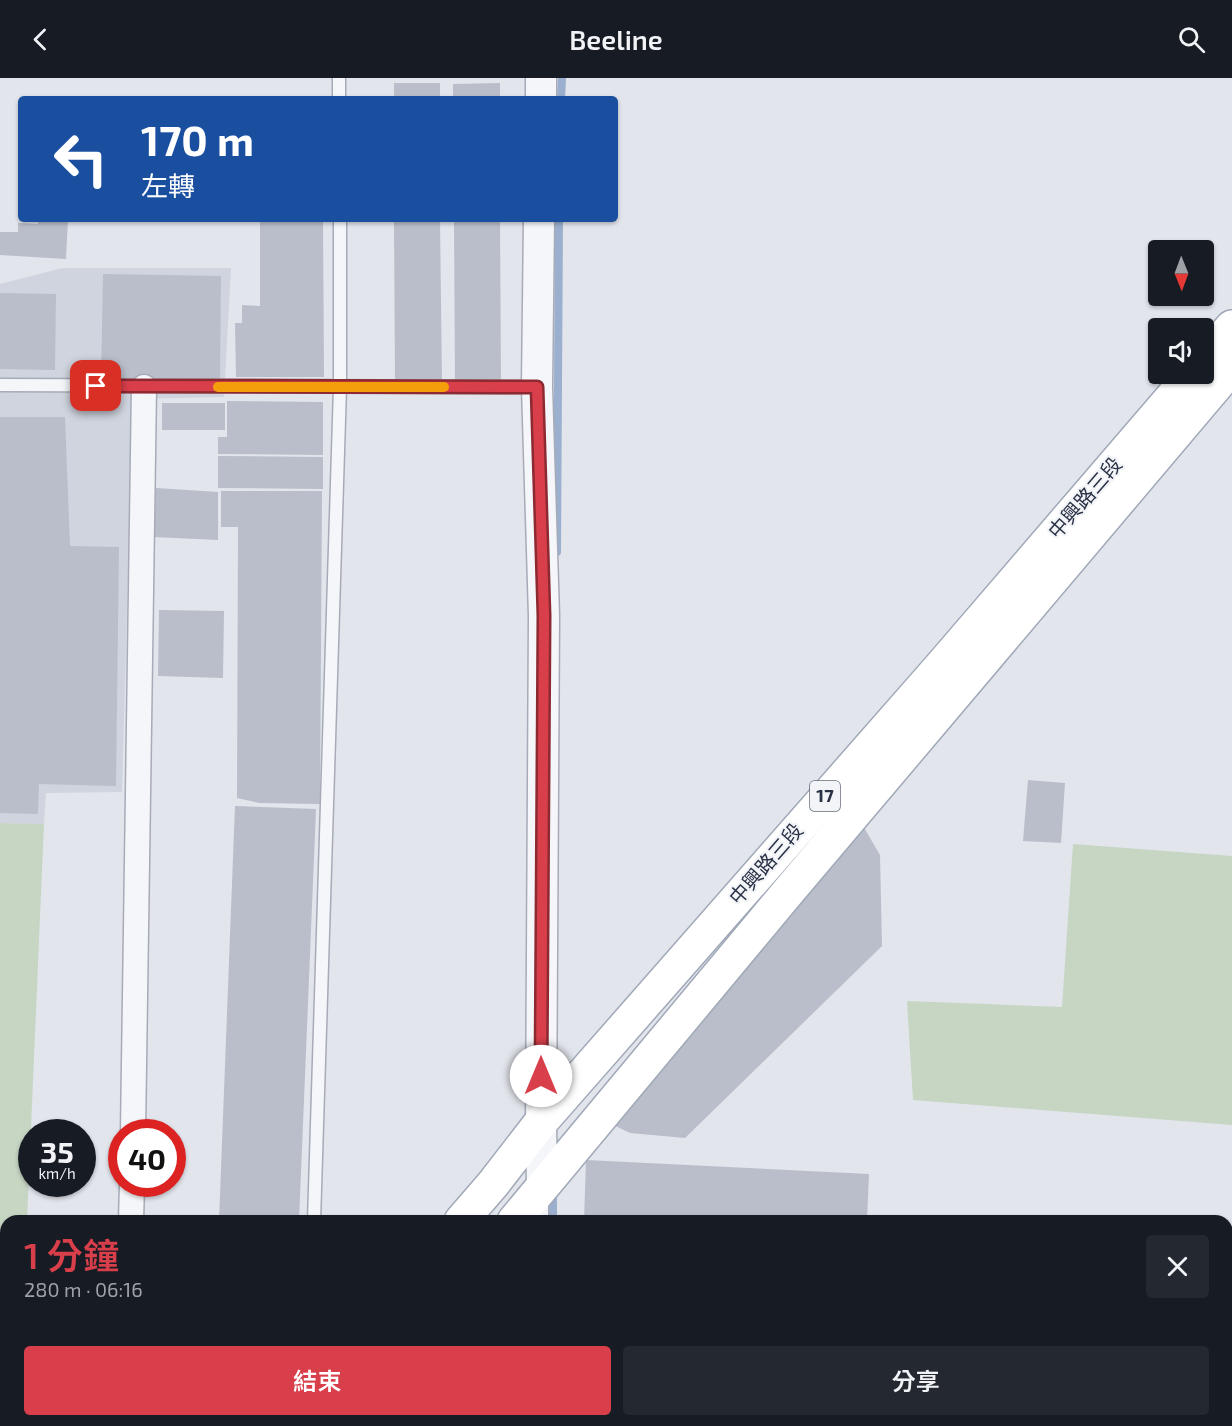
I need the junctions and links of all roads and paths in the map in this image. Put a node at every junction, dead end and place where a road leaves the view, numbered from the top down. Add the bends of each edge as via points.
1 (339, 78) edge
2 (541, 78) edge
3 (339, 96) edge
4 (541, 96) edge
5 (339, 222) edge
6 (539, 222) edge
7 (1232, 327) edge
8 (1214, 347) edge
9 (1232, 368) edge
10 (1183, 384) edge
11 (0, 385) edge
12 (144, 387) junction
13 (340, 387) junction
14 (537, 387) junction
15 (133, 1119) edge
16 (541, 1122) junction
17 (542, 1187) junction
18 (132, 1197) edge
19 (131, 1215) edge
20 (314, 1215) edge
21 (466, 1215) edge
22 (519, 1215) edge
23 (542, 1215) edge

1 - 3 lane
2 - 4 street
5 - 13 lane
6 - 14 street
7 - 8 main road
9 - 17 main road, 中興路三段 / 17
10 - 16 main road, 中興路三段 / 17
11 - 12 lane
12 - 13 lane
12 - 15 street
13 - 14 lane
13 - 20 lane
14 - 16 street via 544,616
16 - 17 street
16 - 21 main road, 中興路三段 / 17
17 - 22 main road, 中興路三段 / 17
17 - 23 lane
18 - 19 street

